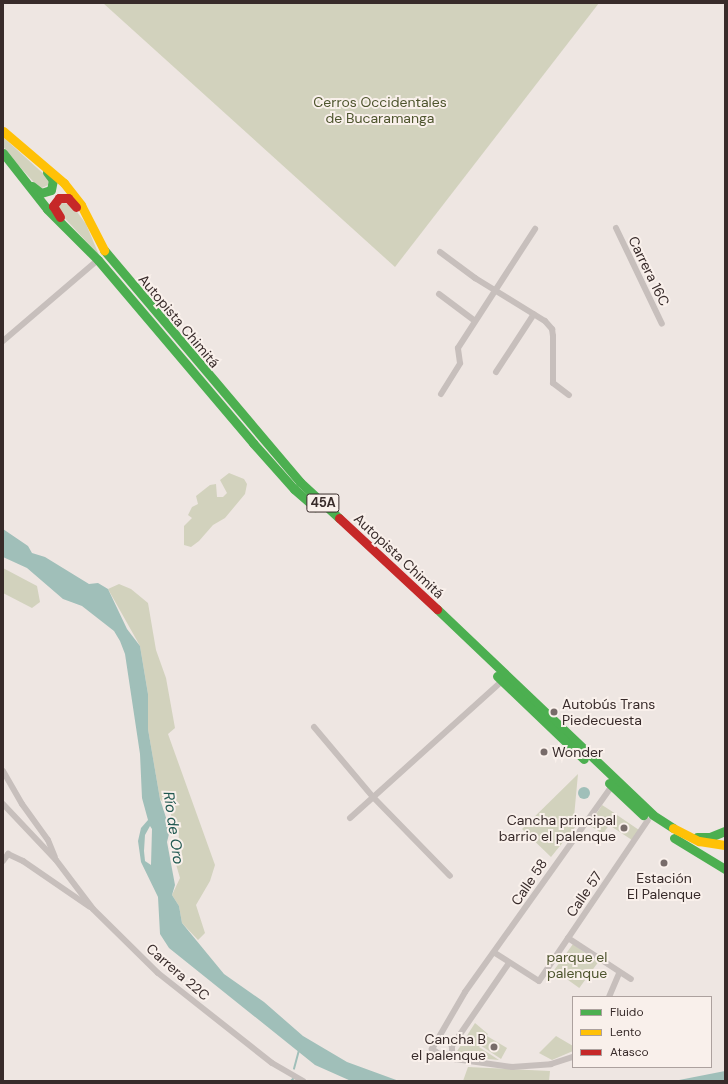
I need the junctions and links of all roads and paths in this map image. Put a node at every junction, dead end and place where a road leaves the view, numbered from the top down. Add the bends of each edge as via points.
1 (3, 131) edge
2 (19, 145) junction
3 (3, 153) edge
4 (14, 167) junction
5 (92, 226) junction
6 (616, 228) dead end
7 (535, 229) dead end
8 (79, 239) junction
9 (440, 252) dead end
10 (98, 260) junction
11 (496, 289) junction
12 (439, 294) dead end
13 (534, 314) junction
14 (475, 321) junction
15 (662, 324) dead end
16 (3, 340) edge
17 (496, 372) dead end
18 (441, 394) dead end
19 (569, 395) dead end
20 (502, 681) junction
21 (314, 727) dead end
22 (3, 771) edge
23 (3, 778) edge
24 (612, 786) junction
25 (15, 791) junction
26 (373, 797) junction
27 (3, 804) edge
28 (350, 818) dead end
29 (648, 820) junction
30 (725, 831) edge
31 (686, 836) junction
32 (674, 838) junction
33 (725, 845) edge
34 (725, 853) edge
35 (56, 860) junction
36 (3, 861) edge
37 (725, 869) edge
38 (450, 876) dead end
39 (93, 908) junction
40 (568, 938) junction
41 (495, 953) junction
42 (509, 963) junction
43 (618, 973) junction
44 (631, 979) dead end
45 (609, 996) edge
46 (454, 1057) junction
47 (572, 1057) edge
48 (299, 1080) edge

1 - 2 highway, Autopista Chimitá / 45A
2 - 4 highway via 52,177 53,187 47,193 38,193
2 - 5 highway, Autopista Chimitá / 45A via 64,183
3 - 4 highway, Autopista Chimitá / 45A
4 - 8 highway, Autopista Chimitá / 45A via 47,209
5 - 8 highway via 68,198 56,200 53,206 55,213
5 - 31 highway, Autopista Chimitá / 45A via 117,269 300,482 529,694 653,815
6 - 15 street, Carrera 16C
7 - 11 street
8 - 10 highway, Autopista Chimitá / 45A
9 - 11 street via 475,278
10 - 16 street
10 - 20 highway, Autopista Chimitá / 45A via 197,379 294,489
11 - 13 street
11 - 14 street
12 - 14 street
13 - 17 street
13 - 19 street via 552,329 551,378 557,388
14 - 18 street via 458,348 460,363
20 - 24 highway, Autopista Chimitá / 45A
20 - 26 street
21 - 26 street
22 - 25 street, Carrera 22C
23 - 25 street
24 - 29 highway, Autopista Chimitá / 45A
24 - 41 street, Calle 58
25 - 35 street, Carrera 22C via 48,840
26 - 28 street
26 - 38 street
27 - 35 street, Carrera 22C
29 - 32 highway, Autopista Chimitá / 45A
29 - 40 street, Calle 57
30 - 31 highway via 710,836
31 - 33 highway, Autopista Chimitá / 45A via 706,843
32 - 34 highway, Autopista Chimitá / 45A via 698,848
32 - 37 highway
35 - 39 street, Carrera 22C
36 - 39 street via 8,854 23,861
39 - 48 street, Carrera 22C via 158,973
40 - 42 street, Calle 57 via 539,981
40 - 43 street
41 - 42 street
41 - 46 street, Calle 58 via 465,992 432,1049 438,1054
42 - 46 street via 452,1046
43 - 44 street
43 - 45 street
46 - 47 street via 512,1067 551,1064

